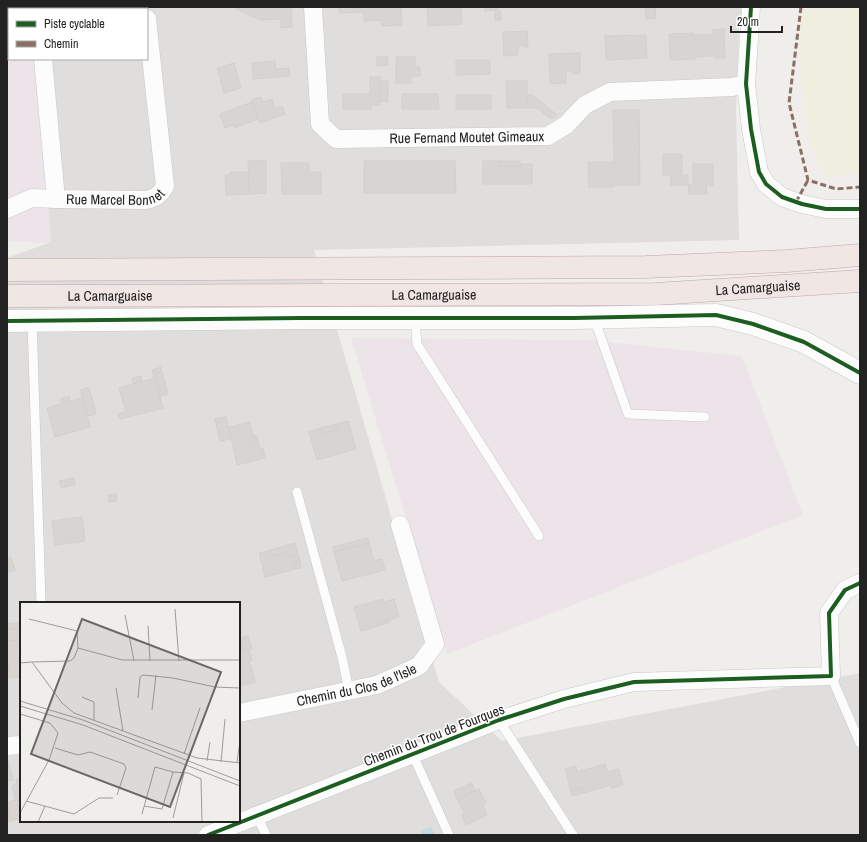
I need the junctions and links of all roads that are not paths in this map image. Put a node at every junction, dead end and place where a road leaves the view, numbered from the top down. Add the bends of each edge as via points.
1 (313, 7) edge
2 (751, 7) edge
3 (148, 28) edge
4 (43, 60) edge
5 (746, 84) junction
6 (56, 199) junction
7 (7, 209) edge
8 (860, 209) edge
9 (860, 255) edge
10 (7, 270) edge
11 (860, 281) edge
12 (7, 296) edge
13 (415, 318) junction
14 (594, 318) junction
15 (32, 320) junction
16 (7, 321) edge
17 (860, 373) edge
18 (705, 417) dead end
19 (297, 492) dead end
20 (400, 526) dead end
21 (539, 536) dead end
22 (860, 583) edge
23 (41, 602) dead end
24 (831, 676) junction
25 (349, 690) junction
26 (240, 713) edge
27 (499, 720) junction
28 (860, 743) edge
29 (20, 745) edge
30 (7, 746) edge
31 (413, 755) junction
32 (257, 816) junction
33 (208, 835) edge
34 (266, 835) edge
35 (449, 835) edge
36 (573, 835) edge

1 - 5 street, Rue Fernand Moutet Gimeaux via 320,124 336,139 548,136 566,125 585,105 610,92 732,87
2 - 5 street
3 - 6 street, Rue Marcel Bonnet via 165,186 155,198 146,200
4 - 6 street, Rue Marcel Bonnet
5 - 8 street via 759,172 766,184 782,197 802,204 826,209
6 - 7 street via 32,198
9 - 10 highway, La Camarguaise via 646,267
11 - 12 highway, La Camarguaise via 655,294
13 - 14 street
13 - 15 street
13 - 21 lane via 417,344
14 - 17 street via 716,315 753,324 804,342
14 - 18 lane via 628,414
15 - 16 street
15 - 23 lane
19 - 25 lane
20 - 25 street, Chemin du Clos de l'Isle via 435,644 419,666 377,685
22 - 24 street via 846,590 829,613
24 - 27 street, Chemin du Trou de Fourques via 634,682 564,699
24 - 28 lane
25 - 26 street, Chemin du Clos de l'Isle
27 - 31 street, Chemin du Trou de Fourques
27 - 36 lane
29 - 30 street
31 - 32 street, Chemin du Trou de Fourques
31 - 35 lane
32 - 33 street, Chemin du Trou de Fourques
32 - 34 lane

